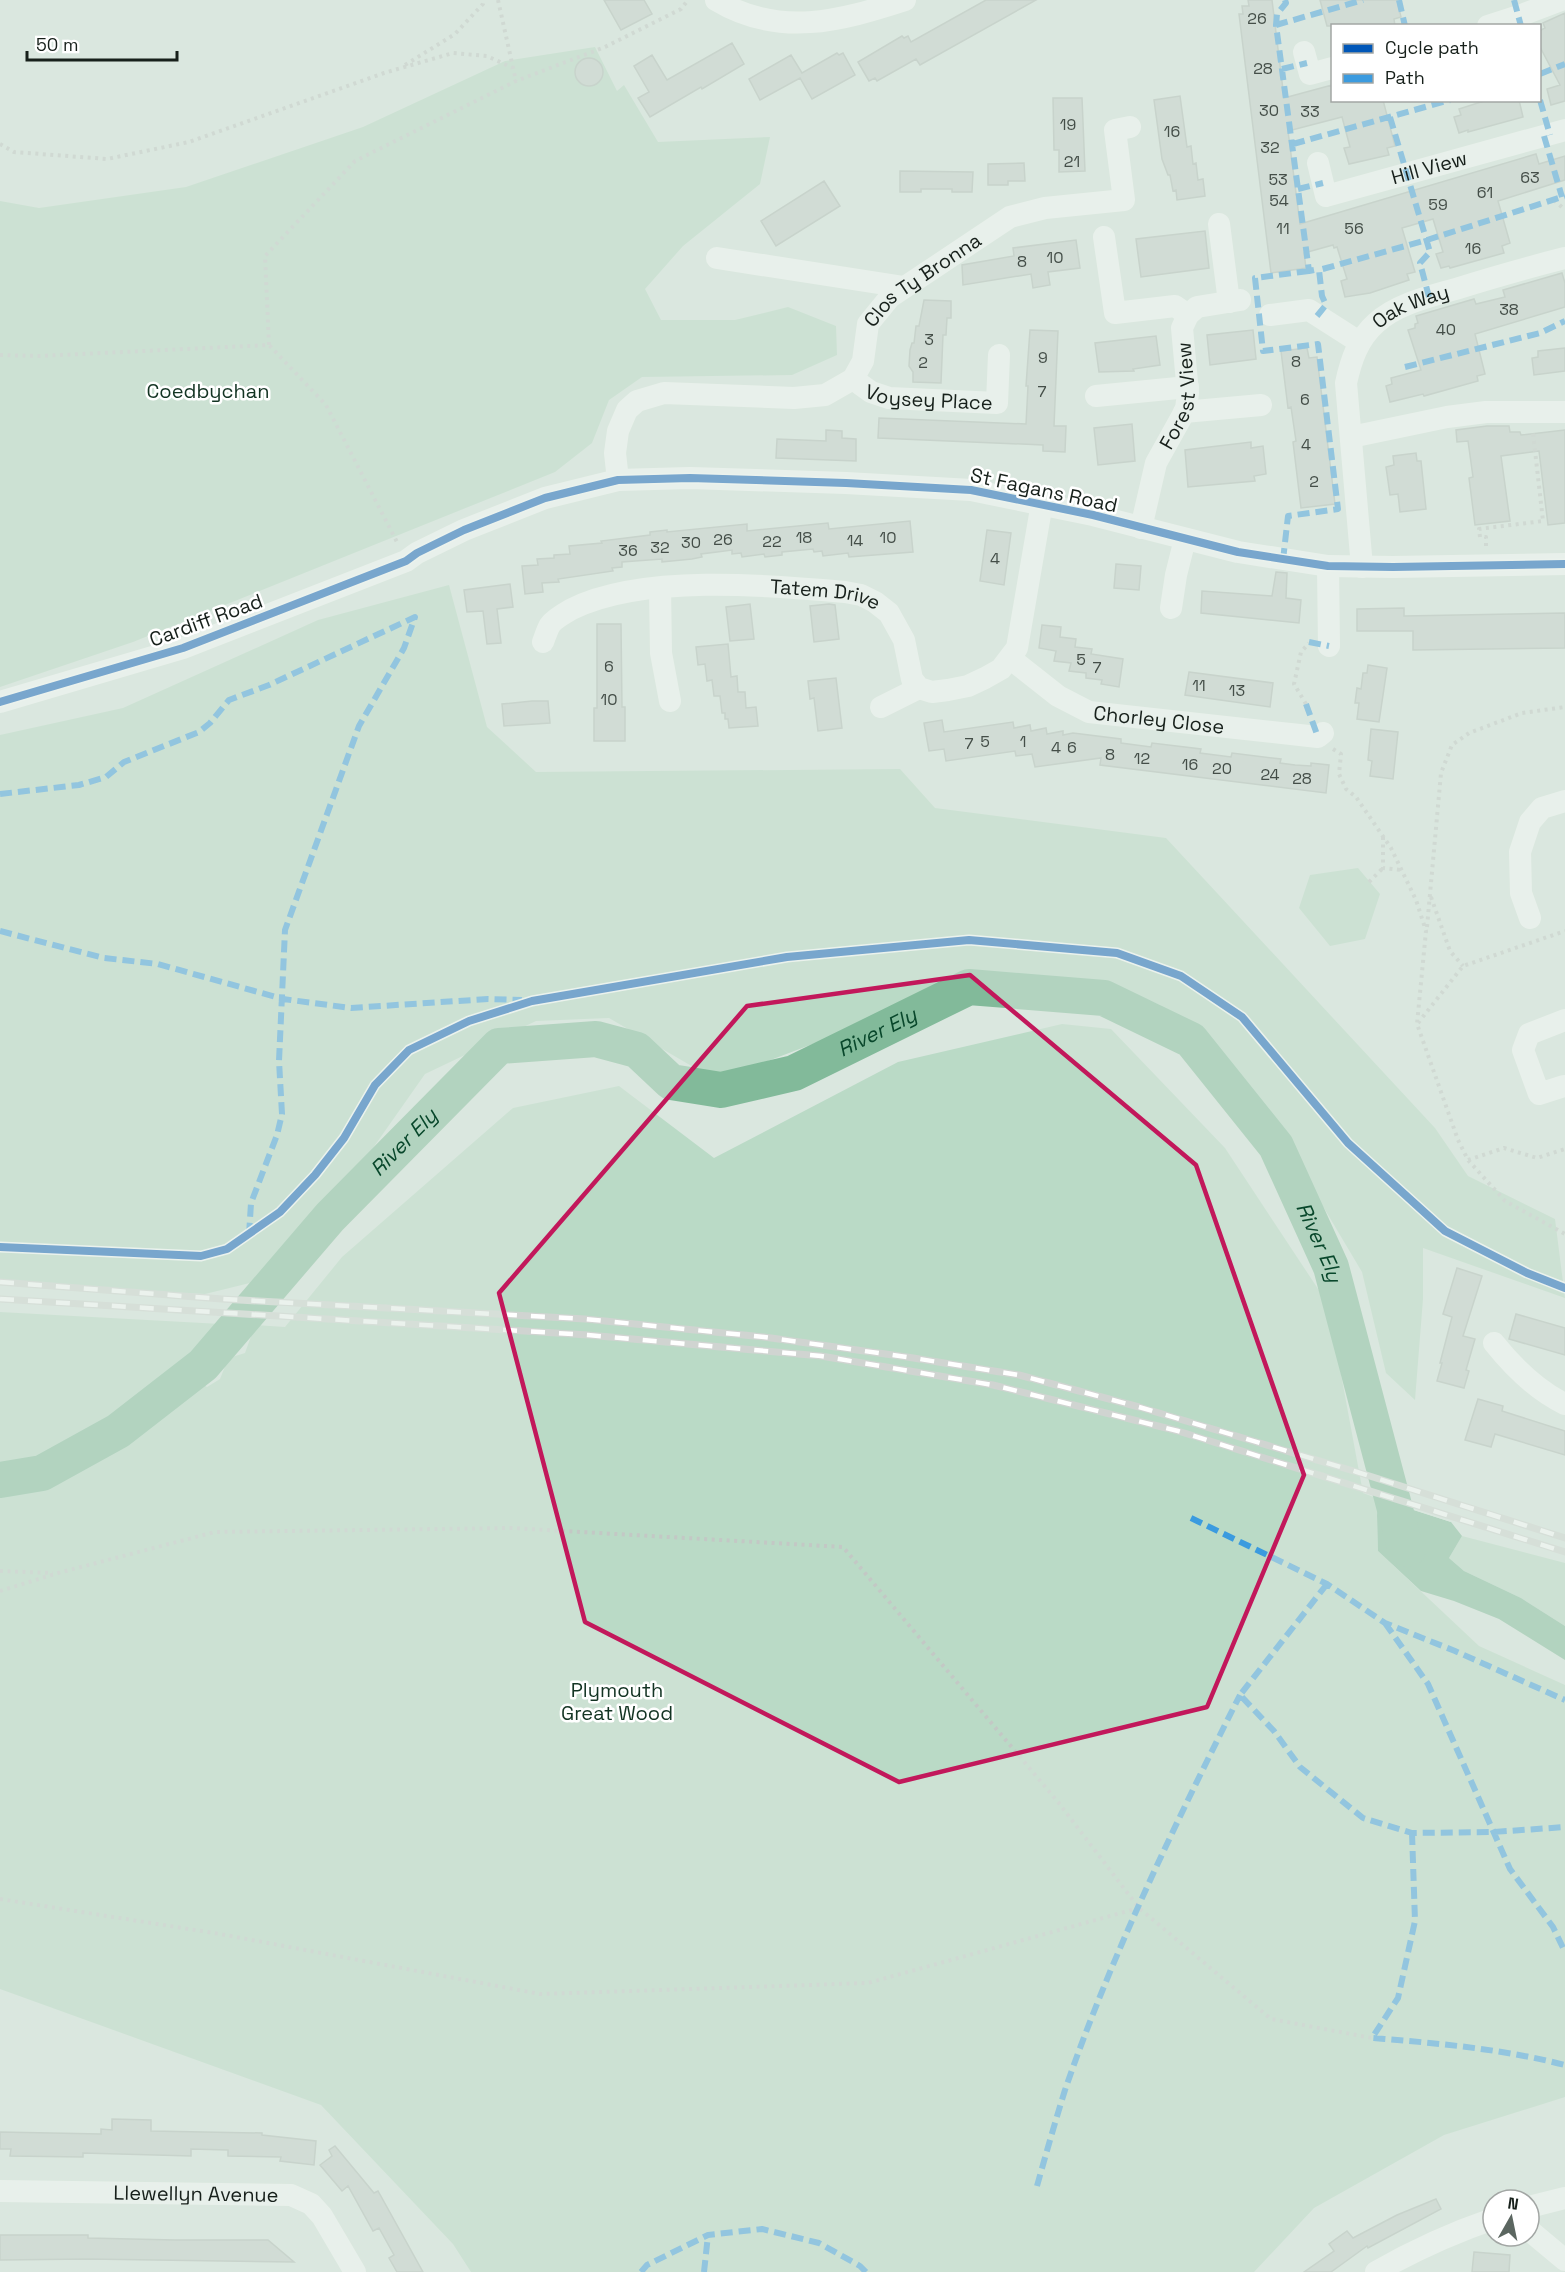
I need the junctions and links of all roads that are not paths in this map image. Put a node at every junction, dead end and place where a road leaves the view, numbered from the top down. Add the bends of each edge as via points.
1 (716, 0) edge
2 (905, 0) edge
3 (1561, 0) edge
4 (1494, 24) edge
5 (1304, 52) dead end
6 (1331, 68) edge
7 (1130, 127) dead end
8 (1565, 130) edge
9 (1318, 163) dead end
10 (1219, 224) dead end
11 (1104, 237) dead end
12 (717, 258) dead end
13 (1565, 258) edge
14 (904, 287) junction
15 (1188, 315) junction
16 (1270, 315) dead end
17 (1359, 342) junction
18 (999, 355) dead end
19 (854, 379) junction
20 (1188, 387) junction
21 (1096, 396) dead end
22 (1261, 405) dead end
23 (1184, 412) junction
24 (1565, 412) edge
25 (1350, 437) junction
26 (618, 480) junction
27 (1042, 503) junction
28 (1141, 528) junction
29 (1185, 539) junction
30 (412, 556) joint
31 (1565, 564) edge
32 (1328, 566) junction
33 (1362, 567) junction
34 (660, 588) junction
35 (1171, 608) dead end
36 (543, 642) dead end
37 (1319, 644) road end
38 (1011, 659) junction
39 (919, 688) junction
40 (0, 702) edge
41 (670, 702) dead end
42 (881, 707) dead end
43 (1321, 735) road end
44 (1565, 801) edge
45 (1530, 918) dead end
46 (1565, 1020) edge
47 (1564, 1086) edge
48 (1494, 1343) dead end
49 (1565, 1404) edge
50 (0, 2191) edge
51 (1565, 2198) edge
52 (1541, 2204) edge
53 (1481, 2223) edge
54 (1541, 2240) edge
55 (1565, 2260) edge
56 (355, 2272) edge
57 (1376, 2272) edge

1 - 2 street via 754,17 800,24 861,15
3 - 4 street
5 - 6 street via 1310,74
7 - 14 street, Clos Ty Bronna via 1115,130 1133,198 1046,208 1010,217
8 - 9 street, Hill View via 1326,196
10 - 15 street, Forest View via 1234,301 1197,307
11 - 15 street via 1115,313 1175,306
12 - 14 street
13 - 17 street, Oak Way via 1398,308 1376,322
14 - 19 street, Clos Ty Bronna via 890,297 868,324 863,362
15 - 20 street, Forest View via 1182,328
16 - 17 street via 1309,310
17 - 25 street, Oak Way via 1346,383
18 - 19 street, Voysey Place via 997,403 889,398 871,392
19 - 26 street via 825,395 810,398 664,393 637,401 627,410 618,431
20 - 21 street
20 - 23 street, Forest View
22 - 23 street
23 - 28 street, Forest View via 1156,463
24 - 25 street via 1486,412
25 - 33 street, Oak Way
26 - 27 street, St Fagans Road via 756,479 934,487
26 - 30 street, St Fagans Road via 545,498 464,530
27 - 28 street, St Fagans Road
27 - 38 street via 1021,635
28 - 29 street, St Fagans Road
29 - 32 street, St Fagans Road via 1285,561
29 - 35 street
30 - 40 street, Cardiff Road via 183,648
31 - 33 street, St Fagans Road
32 - 33 street, St Fagans Road
32 - 37 street
34 - 36 street, Tatem Drive via 635,589 586,602 551,623
34 - 39 street, Tatem Drive via 767,587 861,595 889,613 904,640 912,679
34 - 41 street via 661,653
38 - 39 street via 1001,669 968,686 932,692
38 - 43 street, Chorley Close via 1058,696 1089,712
39 - 42 street
44 - 45 street via 1542,808 1530,822 1520,852 1521,893
46 - 47 street via 1529,1034 1523,1050 1539,1094
48 - 49 street via 1535,1385
50 - 56 street, Llewellyn Avenue via 291,2195 311,2204 322,2216
51 - 52 street
53 - 57 street
54 - 55 street

